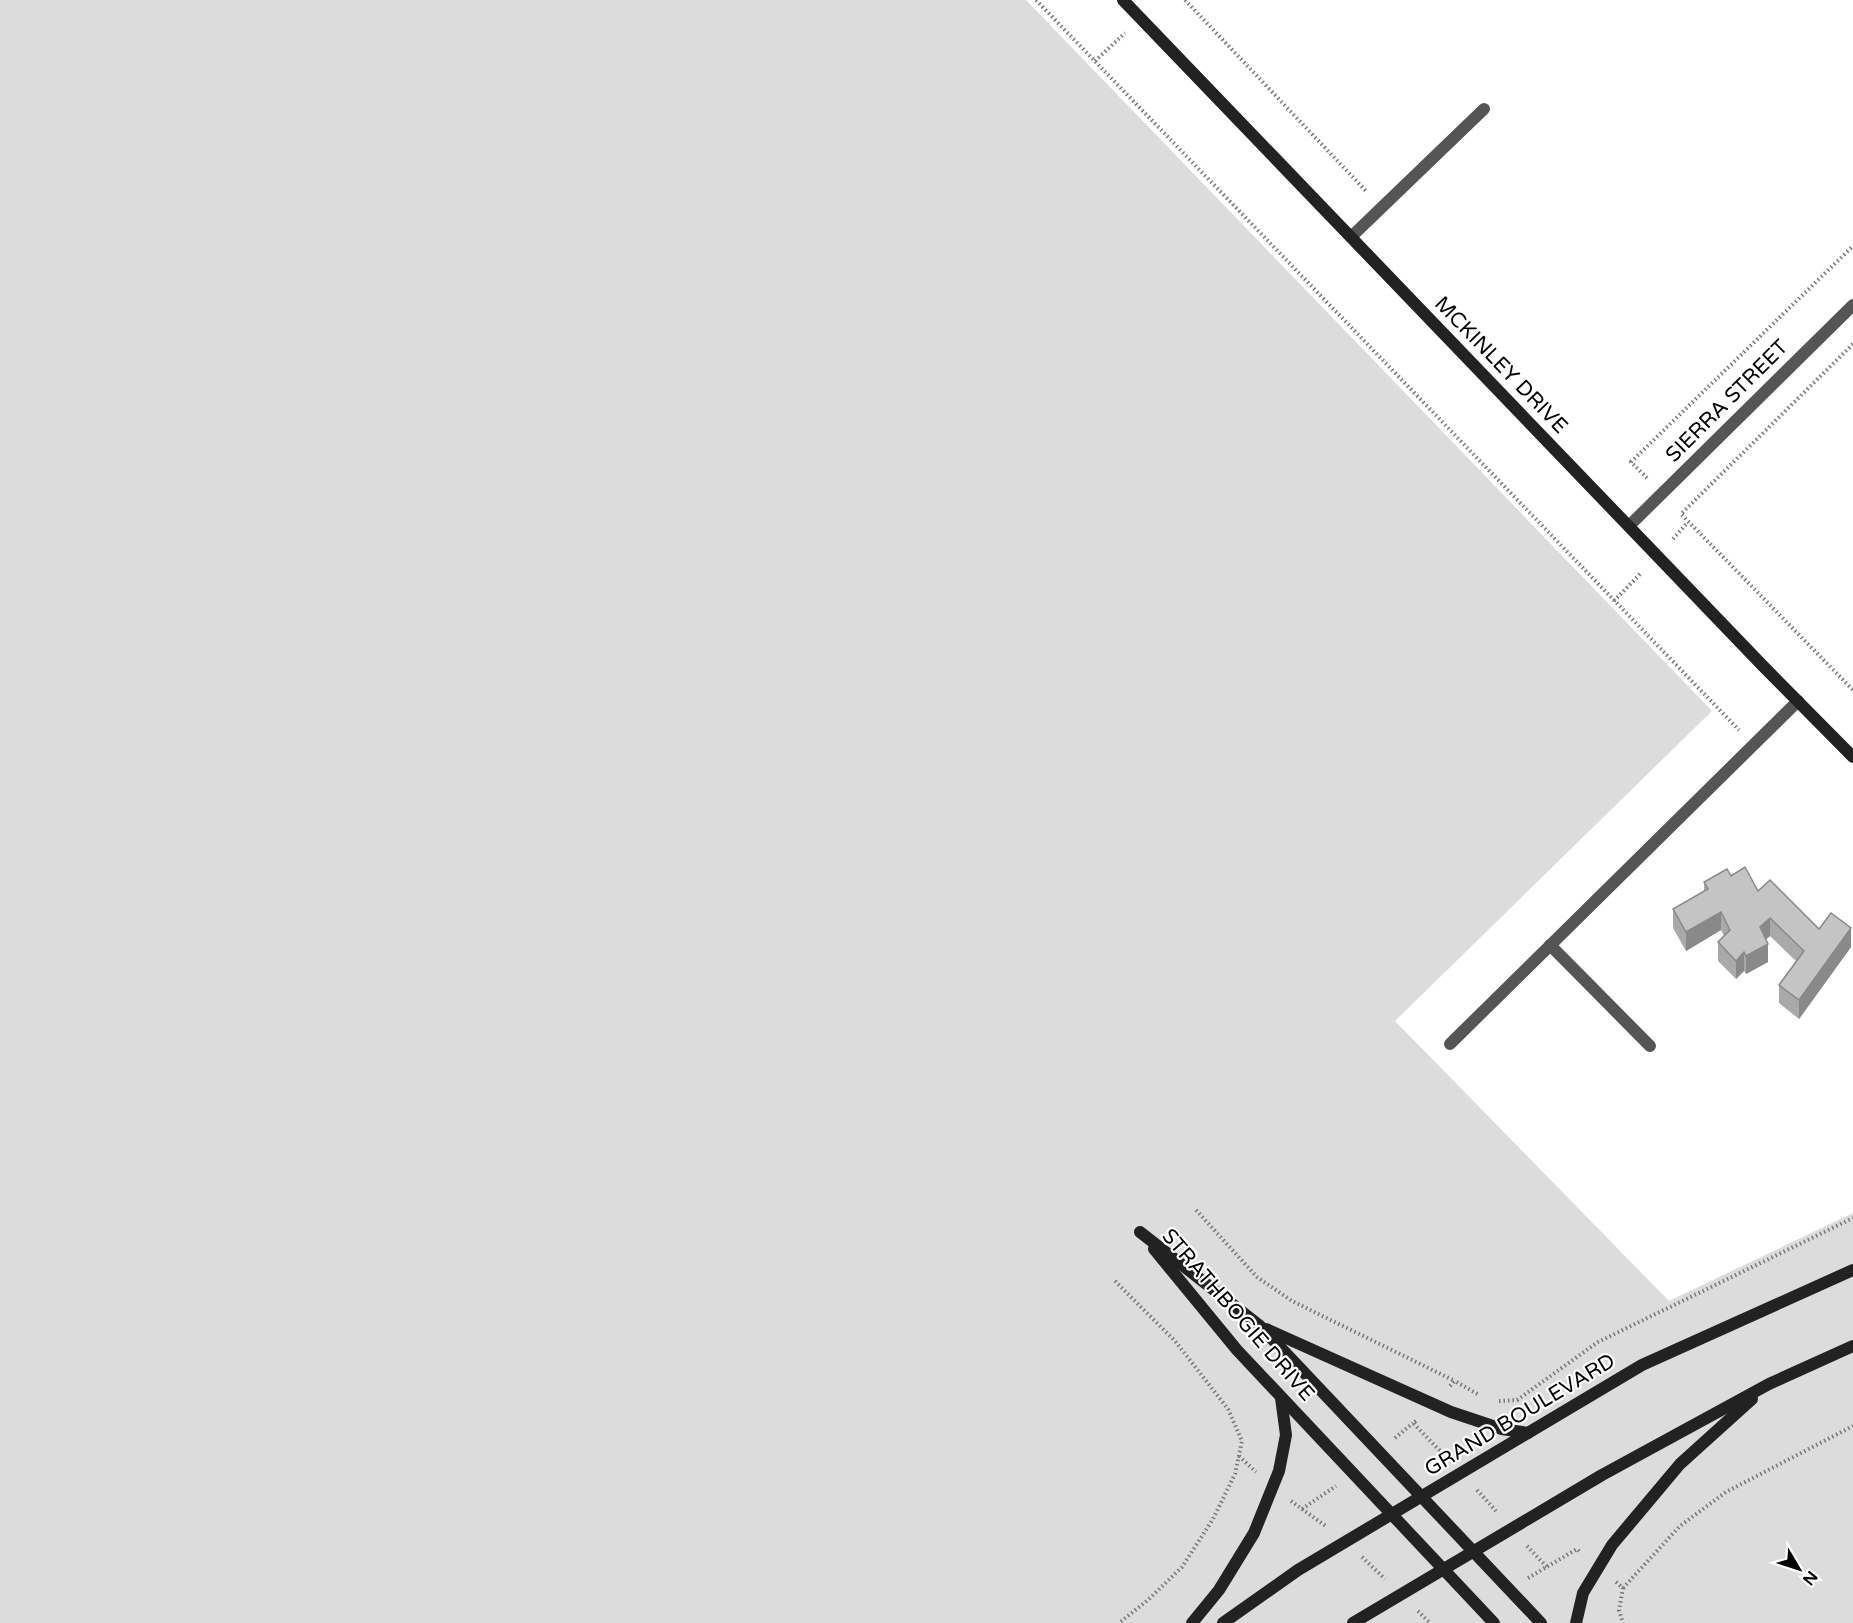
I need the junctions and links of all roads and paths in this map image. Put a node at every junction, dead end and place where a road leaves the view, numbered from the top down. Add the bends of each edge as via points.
1 (1036, 0) edge
2 (1123, 0) edge
3 (1185, 0) edge
4 (1484, 109) dead end
5 (1382, 208) junction
6 (1351, 237) junction
7 (1853, 246) edge
8 (1853, 305) edge
9 (1853, 344) edge
10 (1661, 493) junction
11 (1681, 514) junction
12 (1629, 526) junction
13 (1853, 690) edge
14 (1798, 701) junction
15 (1753, 745) junction
16 (1853, 757) edge
17 (1550, 945) junction
18 (1450, 1044) dead end
19 (1650, 1046) dead end
20 (1196, 1210) dead end
21 (1853, 1218) edge
22 (1853, 1270) edge
23 (1115, 1281) dead end
24 (1260, 1326) junction
25 (1853, 1346) edge
26 (1455, 1381) junction
27 (1768, 1384) junction
28 (1281, 1397) junction
29 (1482, 1397) dead end
30 (1491, 1402) dead end
31 (1434, 1404) junction
32 (1853, 1426) edge
33 (1528, 1433) junction
34 (1421, 1497) junction
35 (1392, 1514) junction
36 (1473, 1552) junction
37 (1598, 1568) junction
38 (1443, 1569) junction
39 (1623, 1588) junction
40 (1509, 1590) junction
41 (1119, 1623) edge
42 (1192, 1623) edge
43 (1223, 1623) edge
44 (1353, 1623) edge
45 (1494, 1623) edge
46 (1541, 1623) edge
47 (1576, 1623) edge
48 (1623, 1623) edge

1 - 15 path
2 - 6 street, MCKINLEY DRIVE
3 - 5 path
4 - 5 street
5 - 6 street
6 - 12 street, MCKINLEY DRIVE
7 - 10 path via 1631,462
8 - 10 street, SIERRA STREET
9 - 11 path
10 - 11 path
10 - 12 street, SIERRA STREET
11 - 13 path
12 - 14 street, MCKINLEY DRIVE
14 - 15 street
14 - 16 street, MCKINLEY DRIVE
15 - 17 street
17 - 18 street
17 - 19 street
20 - 26 path via 1257,1277 1292,1301
21 - 30 path via 1598,1342 1517,1400
22 - 33 street, GRAND BOULEVARD via 1642,1365
23 - 41 path via 1175,1341 1228,1409 1242,1441 1235,1474 1213,1519 1182,1567
24 - 28 street, STRATHBOGIE DRIVE via 1140,1232
24 - 31 street
24 - 34 street, STRATHBOGIE DRIVE
25 - 27 street
26 - 29 path
26 - 31 path
27 - 36 street via 1602,1475
27 - 37 street via 1680,1464 1612,1545
28 - 35 street, STRATHBOGIE DRIVE
28 - 42 street via 1286,1435 1279,1471 1254,1533 1219,1590
31 - 33 street via 1502,1429
32 - 39 path via 1726,1492 1680,1526
33 - 34 street, GRAND BOULEVARD
34 - 35 street, GRAND BOULEVARD
34 - 36 street, STRATHBOGIE DRIVE
35 - 38 street, STRATHBOGIE DRIVE
35 - 43 street, GRAND BOULEVARD via 1298,1570
36 - 38 street
36 - 40 street, STRATHBOGIE DRIVE
37 - 39 path
37 - 40 path via 1577,1549
37 - 47 street via 1583,1593
38 - 44 street
38 - 45 street, STRATHBOGIE DRIVE
39 - 48 path via 1619,1610
40 - 46 street, STRATHBOGIE DRIVE

